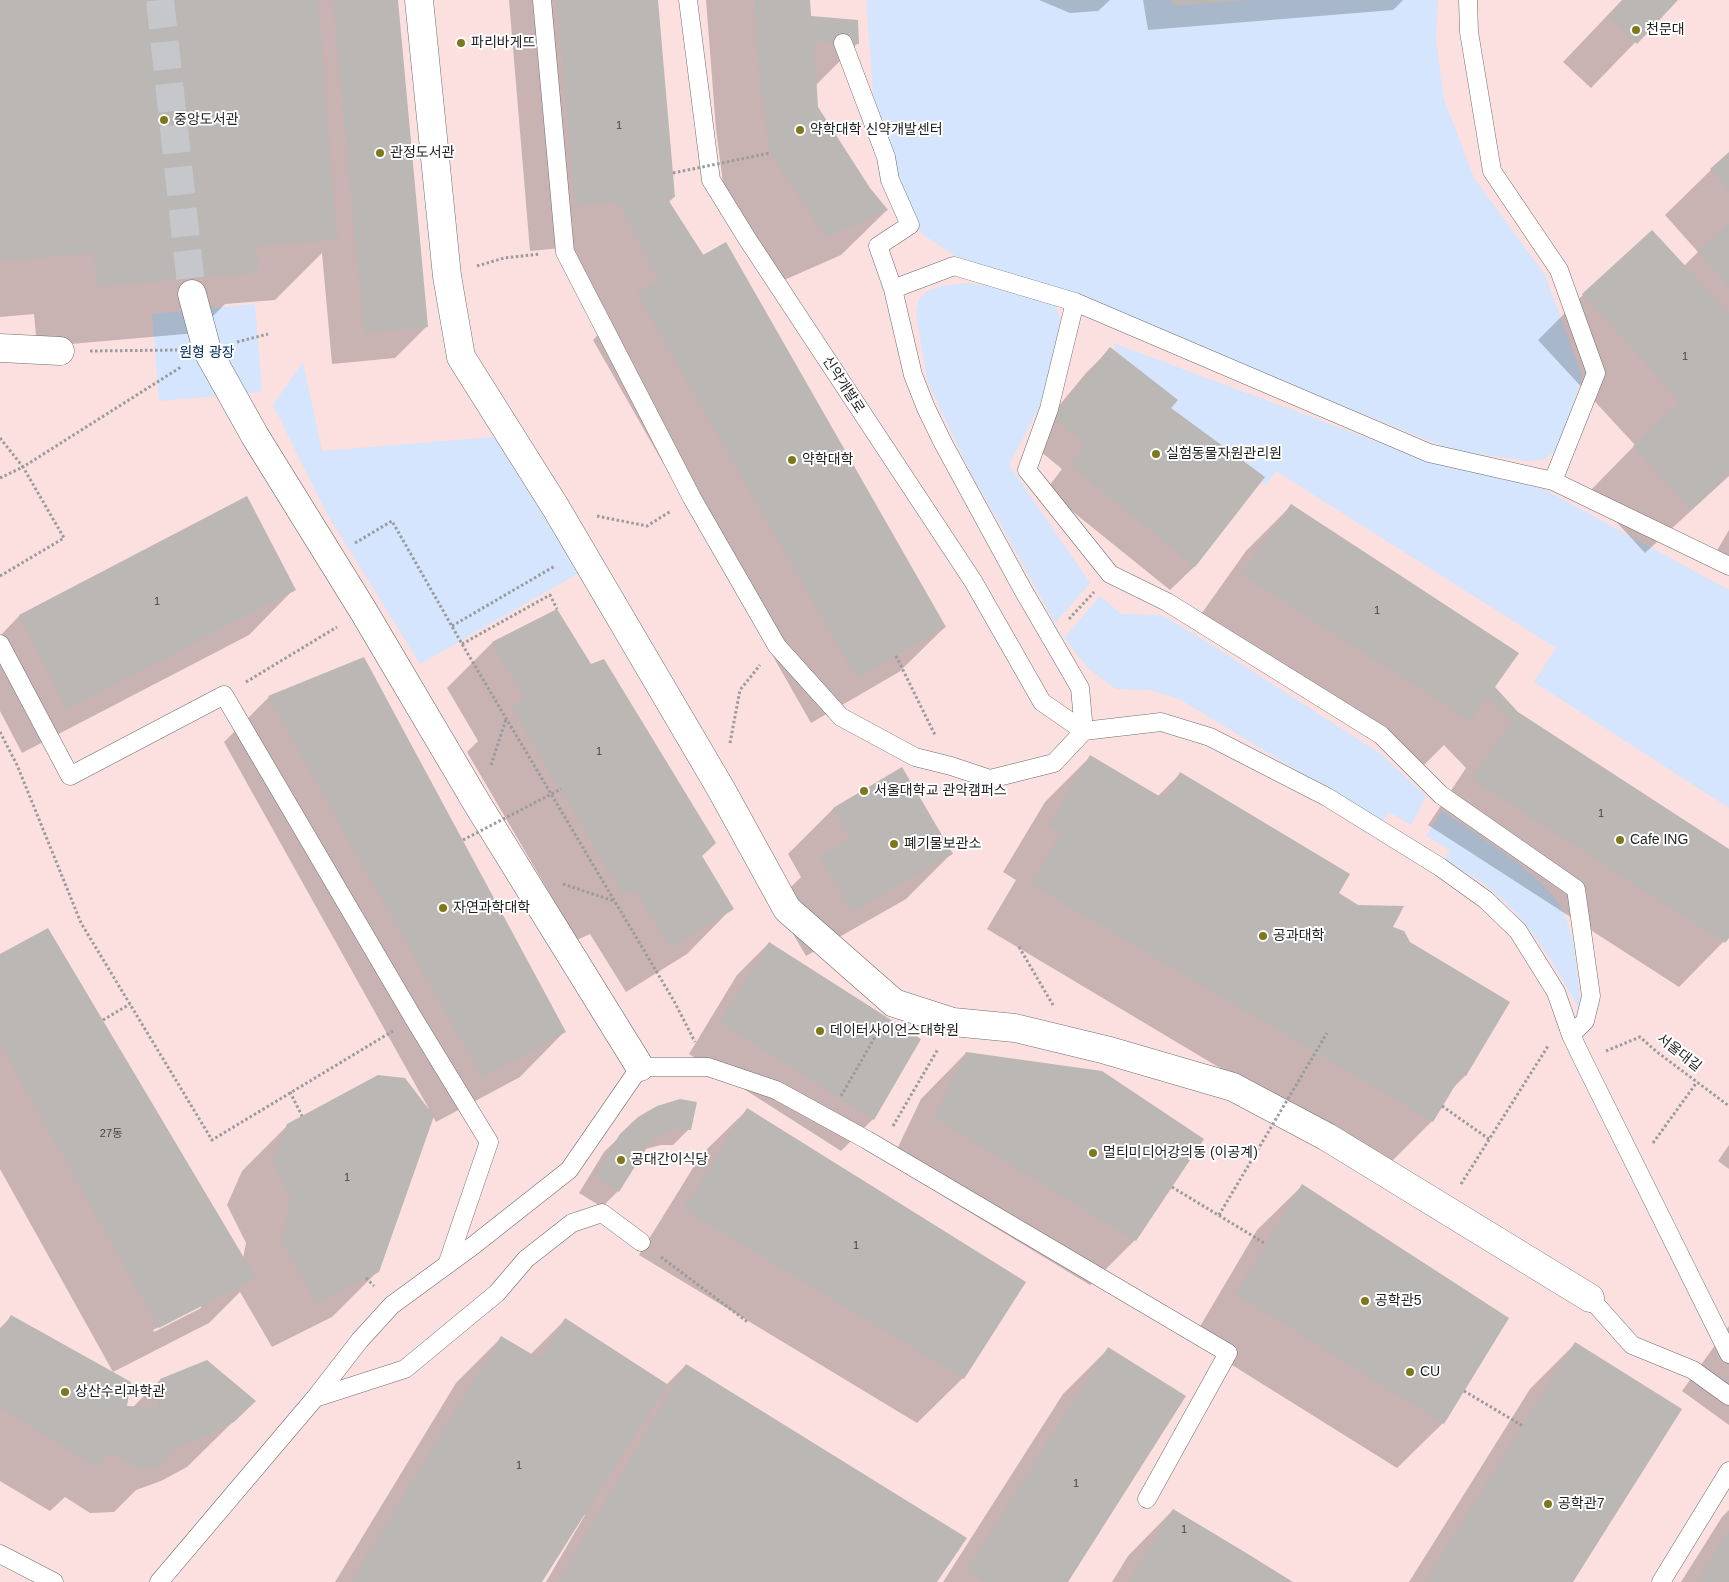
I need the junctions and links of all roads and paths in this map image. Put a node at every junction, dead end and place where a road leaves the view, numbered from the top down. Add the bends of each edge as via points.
1 (419, 0) edge
2 (542, 0) edge
3 (688, 0) edge
4 (1468, 0) edge
5 (843, 43) dead end
6 (770, 153) dead end
7 (673, 173) dead end
8 (565, 252) junction
9 (447, 276) junction
10 (893, 289) junction
11 (192, 294) tunnel mouth
12 (1075, 302) junction
13 (268, 334) dead end
14 (0, 348) edge
15 (206, 350) junction
16 (60, 351) joint
17 (0, 438) edge
18 (23, 467) junction
19 (0, 478) edge
20 (1553, 481) junction
21 (692, 498) junction
22 (556, 508) junction
23 (581, 551) junction
24 (330, 558) junction
25 (1729, 566) edge
26 (1110, 574) junction
27 (0, 576) edge
28 (557, 608) dead end
29 (364, 612) junction
30 (452, 626) junction
31 (1052, 638) junction
32 (0, 644) edge
33 (462, 644) junction
34 (777, 646) junction
35 (896, 656) dead end
36 (224, 694) junction
37 (506, 718) junction
38 (1084, 730) junction
39 (0, 732) edge
40 (730, 744) dead end
41 (951, 766) junction
42 (561, 789) dead end
43 (478, 805) junction
44 (463, 840) dead end
45 (1019, 947) dead end
46 (894, 1003) junction
47 (130, 1004) junction
48 (414, 1019) junction
49 (103, 1020) dead end
50 (953, 1022) junction
51 (1327, 1033) dead end
52 (1571, 1035) junction
53 (1075, 1042) junction
54 (1583, 1060) junction
55 (640, 1067) junction
56 (708, 1067) junction
57 (290, 1092) junction
58 (1442, 1106) dead end
59 (1729, 1106) edge
60 (302, 1116) dead end
61 (828, 1118) junction
62 (1489, 1139) junction
63 (880, 1148) junction
64 (1172, 1187) dead end
65 (1446, 1209) junction
66 (1219, 1215) junction
67 (641, 1242) joint
68 (1266, 1244) dead end
69 (447, 1265) junction
70 (1590, 1298) joint
71 (749, 1322) dead end
72 (1729, 1354) edge
73 (1464, 1390) dead end
74 (1729, 1396) edge
75 (315, 1398) junction
76 (1523, 1426) dead end
77 (1729, 1471) edge
78 (1147, 1499) dead end
79 (0, 1554) edge
80 (54, 1582) edge
81 (159, 1582) edge
82 (1661, 1582) edge

1 - 9 street
2 - 8 lane
3 - 38 lane, 신약개발로 via 711,180 973,581 1042,702
4 - 20 lane via 1469,32 1492,171 1559,270 1596,373
5 - 10 lane via 886,157 890,180 910,225 878,246
6 - 7 path, bridge
8 - 9 path via 504,258
8 - 21 lane
9 - 22 street via 461,356
10 - 12 lane via 954,266
10 - 31 lane via 913,375 926,408
11 - 15 street
12 - 20 lane via 1429,453
12 - 26 lane via 1049,409 1027,470
13 - 15 path
14 - 16 street
15 - 16 path
15 - 18 path
15 - 24 street
17 - 18 path
18 - 19 path
18 - 27 path via 64,538
20 - 25 lane
21 - 22 path via 647,526
21 - 34 lane
22 - 23 street
23 - 30 path
23 - 46 street via 721,789 787,909
24 - 29 street
24 - 30 path via 392,521
26 - 31 path
26 - 52 lane via 1167,602 1381,735 1440,795 1576,889 1591,996 1585,1021
28 - 33 path via 550,595
29 - 36 path
29 - 43 street
30 - 33 path
31 - 38 lane via 1080,688
32 - 36 lane via 70,776
33 - 37 path
34 - 40 path via 740,690
34 - 41 lane via 841,717 915,757
35 - 41 path
36 - 48 lane
37 - 43 path
37 - 56 path via 674,1001
38 - 41 lane via 1054,763 990,779
38 - 52 lane via 1161,722 1210,737 1327,798 1440,867 1486,900 1518,931 1556,992
39 - 47 path via 17,764 81,923
42 - 44 path, bridge
43 - 55 street
45 - 53 path
46 - 50 street
46 - 61 path
47 - 49 path
47 - 57 path via 212,1140
48 - 57 path
48 - 69 lane via 489,1142
50 - 53 street via 1016,1028
50 - 63 path
51 - 66 path, bridge
52 - 54 lane
52 - 62 path via 1547,1046
53 - 65 street via 1233,1087 1327,1137
54 - 59 path, 서울대길 via 1640,1037
54 - 72 lane
55 - 56 lane
55 - 69 lane via 569,1170
56 - 61 lane via 776,1090
57 - 60 path
58 - 62 path
61 - 63 lane
62 - 65 path
63 - 78 lane via 1228,1353
64 - 66 path
65 - 70 street
66 - 68 path
67 - 71 path
67 - 75 lane via 602,1213 572,1223 526,1260 497,1293 405,1369
69 - 75 lane via 392,1304
70 - 74 lane via 1632,1345 1693,1370
73 - 76 path
75 - 81 lane
77 - 82 lane
79 - 80 lane

